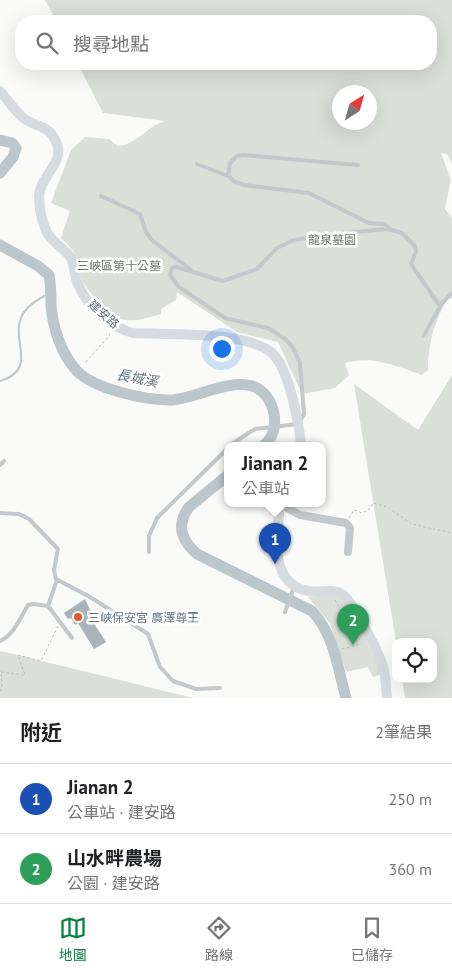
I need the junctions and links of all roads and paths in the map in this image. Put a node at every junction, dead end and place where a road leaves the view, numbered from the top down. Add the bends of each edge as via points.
1 (0, 90) edge
2 (197, 164) dead end
3 (358, 165) dead end
4 (228, 176) junction
5 (101, 196) dead end
6 (390, 229) junction
7 (193, 272) junction
8 (452, 294) edge
9 (440, 306) junction
10 (108, 329) dead end
11 (424, 335) dead end
12 (86, 362) dead end
13 (298, 424) junction
14 (234, 442) edge
15 (301, 442) edge
16 (224, 451) edge
17 (4, 461) dead end
18 (0, 466) edge
19 (280, 507) edge
20 (287, 507) edge
21 (0, 513) edge
22 (346, 523) junction
23 (452, 533) edge
24 (149, 552) dead end
25 (348, 552) dead end
26 (57, 580) junction
27 (294, 587) junction
28 (330, 591) junction
29 (48, 606) junction
30 (285, 612) dead end
31 (59, 623) junction
32 (72, 638) dead end
33 (0, 641) edge
34 (366, 642) dead end
35 (359, 645) junction
36 (342, 649) dead end
37 (220, 688) dead end
38 (0, 692) edge
39 (387, 698) edge

1 - 13 street, 建安路 via 21,116 43,126 54,138 58,158 40,191 41,211 48,234 72,262 77,283 85,297 123,330 133,333 204,335 265,347 282,365
2 - 4 lane
3 - 4 lane via 243,155 232,159
4 - 6 lane via 244,185 310,193 369,223 385,224
5 - 7 lane via 140,214 152,240
6 - 7 lane via 355,232 334,239 313,237 294,240 277,248 256,269 223,281
6 - 9 lane via 402,233 415,246 412,264
7 - 13 lane via 176,267 170,271 179,287 225,318 268,328 292,346 301,372 304,414
8 - 9 lane
9 - 11 lane
10 - 12 path via 109,336
13 - 14 lane via 266,426 246,433
13 - 15 street, 建安路
16 - 24 lane via 157,518 149,536
17 - 18 lane
19 - 27 street via 277,556 282,572
20 - 22 street via 300,515
21 - 26 lane via 19,514 30,519 55,544 58,549 54,570
22 - 23 path via 354,510 362,513 373,503 387,507 412,524
22 - 25 street via 350,528
26 - 29 lane
26 - 37 lane via 148,634 160,667 173,681 196,689
27 - 28 street via 313,592
27 - 30 lane
28 - 35 path
28 - 39 street via 344,594 353,605 381,662
29 - 31 lane
29 - 33 lane via 28,605 18,623
31 - 32 lane
31 - 38 path via 40,661 18,655 25,675 1,672
34 - 35 path
35 - 36 path

